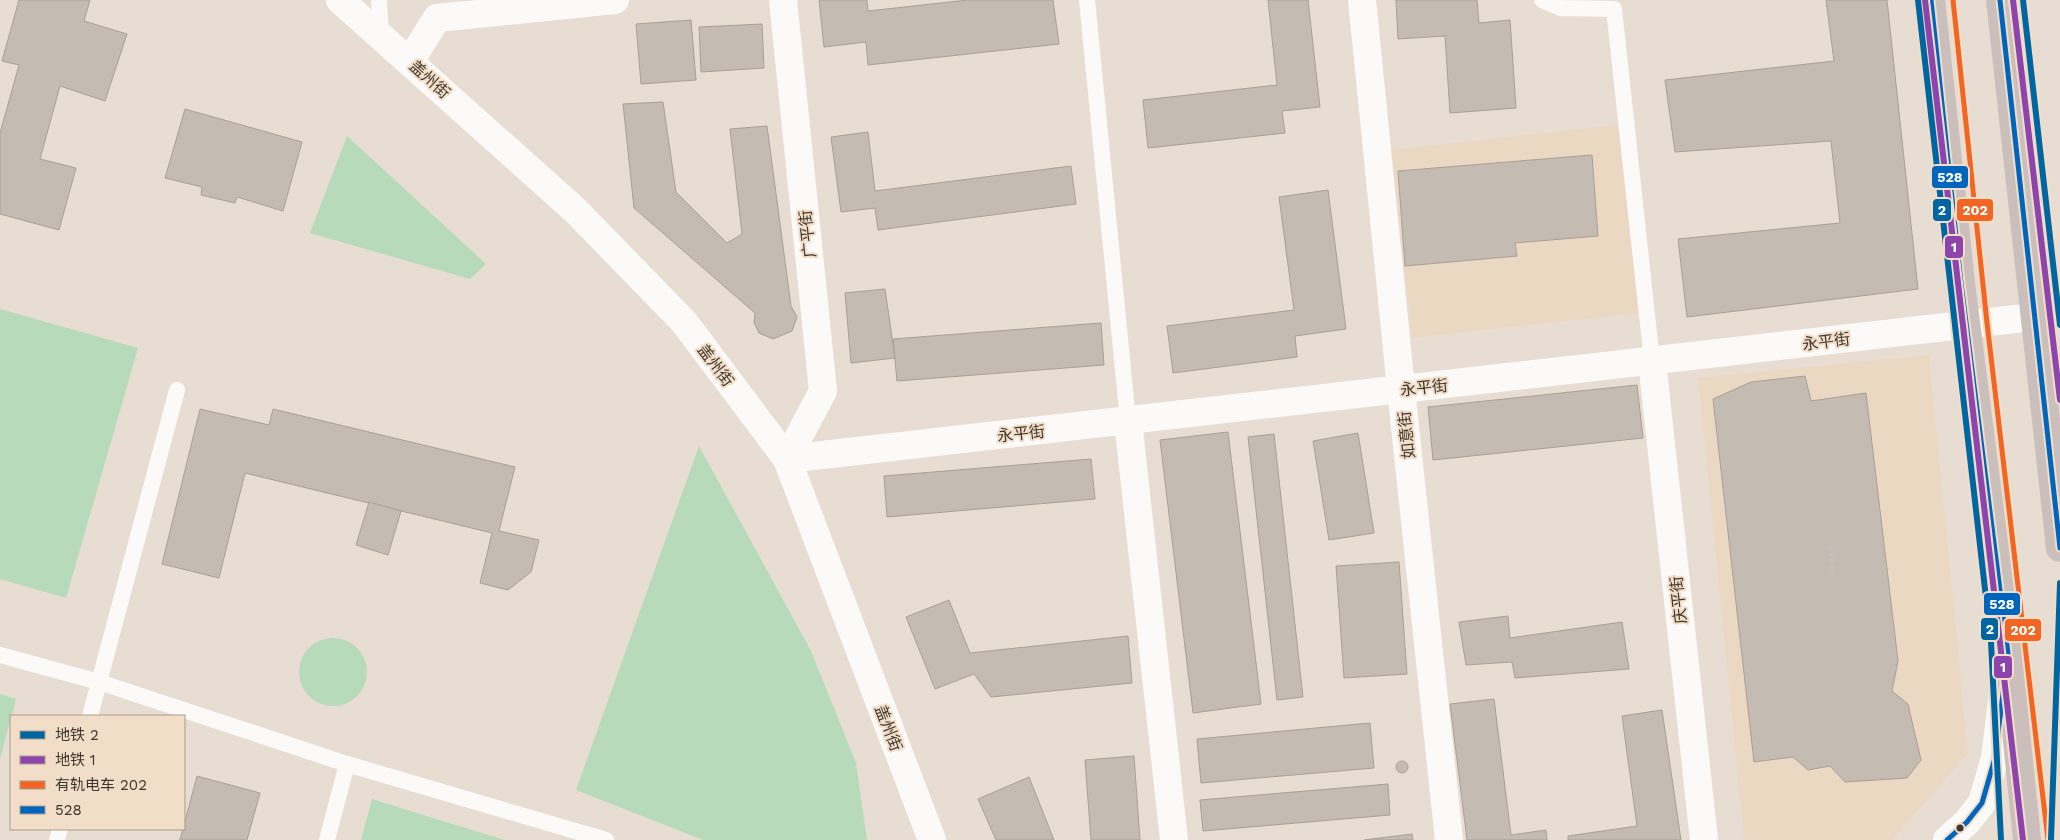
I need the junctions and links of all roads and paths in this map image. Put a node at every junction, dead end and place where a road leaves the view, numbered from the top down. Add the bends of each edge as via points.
1 (340, 0) edge
2 (379, 0) edge
3 (615, 0) edge
4 (783, 0) edge
5 (1087, 0) edge
6 (1362, 0) edge
7 (1542, 0) edge
8 (1931, 0) edge
9 (2000, 0) edge
10 (381, 35) junction
11 (410, 61) junction
12 (2047, 316) edge
13 (1966, 325) junction
14 (1652, 361) junction
15 (1401, 389) junction
16 (177, 390) dead end
17 (1128, 421) junction
18 (787, 459) junction
19 (1830, 546) dead end
20 (2060, 548) edge
21 (1833, 574) dead end
22 (2008, 653) junction
23 (0, 655) edge
24 (99, 682) junction
25 (90, 715) edge
26 (347, 764) junction
27 (327, 840) edge
28 (606, 840) edge
29 (932, 840) edge
30 (1174, 840) edge
31 (1449, 840) edge
32 (1704, 840) edge
33 (1947, 840) edge
34 (2027, 840) edge

1 - 10 street, 盖州街
2 - 10 lane
3 - 11 street via 437,18
4 - 18 street, 广平街 via 823,392
5 - 17 lane
6 - 15 street, 如意街
7 - 14 lane via 1560,8 1614,9
8 - 13 main road
9 - 12 main road
10 - 11 street, 盖州街
11 - 18 street, 盖州街 via 575,210 684,322
12 - 13 street, 永平街
12 - 20 main road
13 - 14 street, 永平街
13 - 22 main road
14 - 15 street, 永平街
14 - 32 street, 庆平街
15 - 17 street, 永平街
15 - 31 street, 如意街
16 - 24 lane
17 - 18 street, 永平街
17 - 30 street
18 - 29 street, 盖州街
19 - 21 path
22 - 33 street via 1994,758 1982,803
22 - 34 main road
23 - 24 lane
24 - 25 lane
24 - 26 lane
26 - 27 lane
26 - 28 lane

